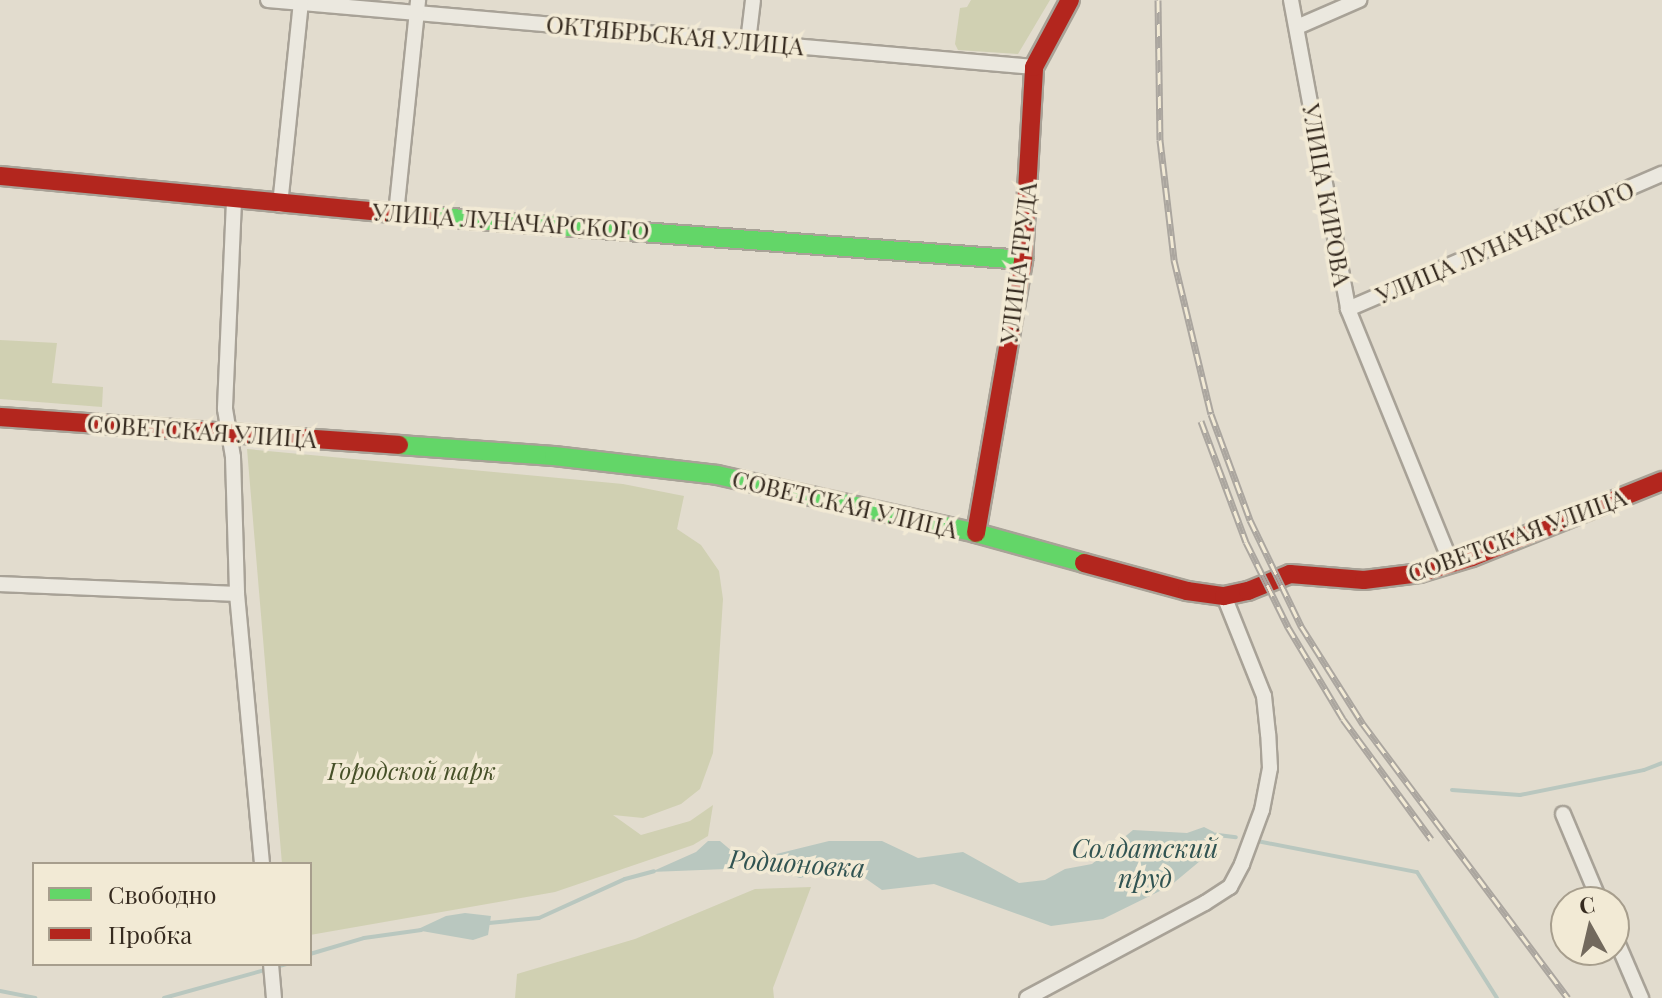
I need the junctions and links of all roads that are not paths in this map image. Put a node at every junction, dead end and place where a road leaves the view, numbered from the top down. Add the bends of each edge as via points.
1 (268, 0) edge
2 (753, 0) edge
3 (1070, 0) edge
4 (1291, 0) edge
5 (1359, 0) edge
6 (301, 3) junction
7 (418, 6) edge
8 (1297, 27) junction
9 (748, 42) junction
10 (1034, 67) junction
11 (1662, 174) edge
12 (0, 176) edge
13 (234, 201) junction
14 (280, 205) junction
15 (396, 214) junction
16 (1023, 260) junction
17 (1348, 309) junction
18 (0, 417) edge
19 (226, 431) junction
20 (1662, 481) edge
21 (976, 533) junction
22 (1451, 563) junction
23 (0, 584) edge
24 (237, 594) junction
25 (1224, 596) junction
26 (1563, 814) dead end
27 (262, 862) edge
28 (1593, 886) edge
29 (271, 966) edge
30 (1627, 966) edge
31 (274, 998) edge
32 (1027, 998) edge
33 (1641, 998) edge

1 - 6 street, ОКТЯБРЬСКАЯ УЛИЦА
2 - 9 street
3 - 10 main road, УЛИЦА ТРУДА
4 - 8 street, УЛИЦА КИРОВА
5 - 8 street
6 - 7 street, ОКТЯБРЬСКАЯ УЛИЦА
6 - 14 street
7 - 9 street, ОКТЯБРЬСКАЯ УЛИЦА
7 - 15 street
8 - 17 street, УЛИЦА КИРОВА
9 - 10 street, ОКТЯБРЬСКАЯ УЛИЦА
10 - 16 main road, УЛИЦА ТРУДА
11 - 17 street, УЛИЦА ЛУНАЧАРСКОГО
12 - 13 main road, УЛИЦА ЛУНАЧАРСКОГО
13 - 14 main road, УЛИЦА ЛУНАЧАРСКОГО
13 - 19 street
14 - 15 main road, УЛИЦА ЛУНАЧАРСКОГО
15 - 16 main road, УЛИЦА ЛУНАЧАРСКОГО
16 - 21 main road, УЛИЦА ТРУДА
17 - 22 street, УЛИЦА КИРОВА
18 - 19 main road, СОВЕТСКАЯ УЛИЦА
19 - 21 main road, СОВЕТСКАЯ УЛИЦА via 554,456 717,475
19 - 24 street via 233,457
20 - 22 main road, СОВЕТСКАЯ УЛИЦА
21 - 25 main road, СОВЕТСКАЯ УЛИЦА via 1187,591
22 - 25 main road, СОВЕТСКАЯ УЛИЦА via 1387,579 1290,574
23 - 24 street
24 - 27 street
25 - 32 street via 1264,696 1270,768 1262,810 1230,887
26 - 28 street
29 - 31 street
30 - 33 street

